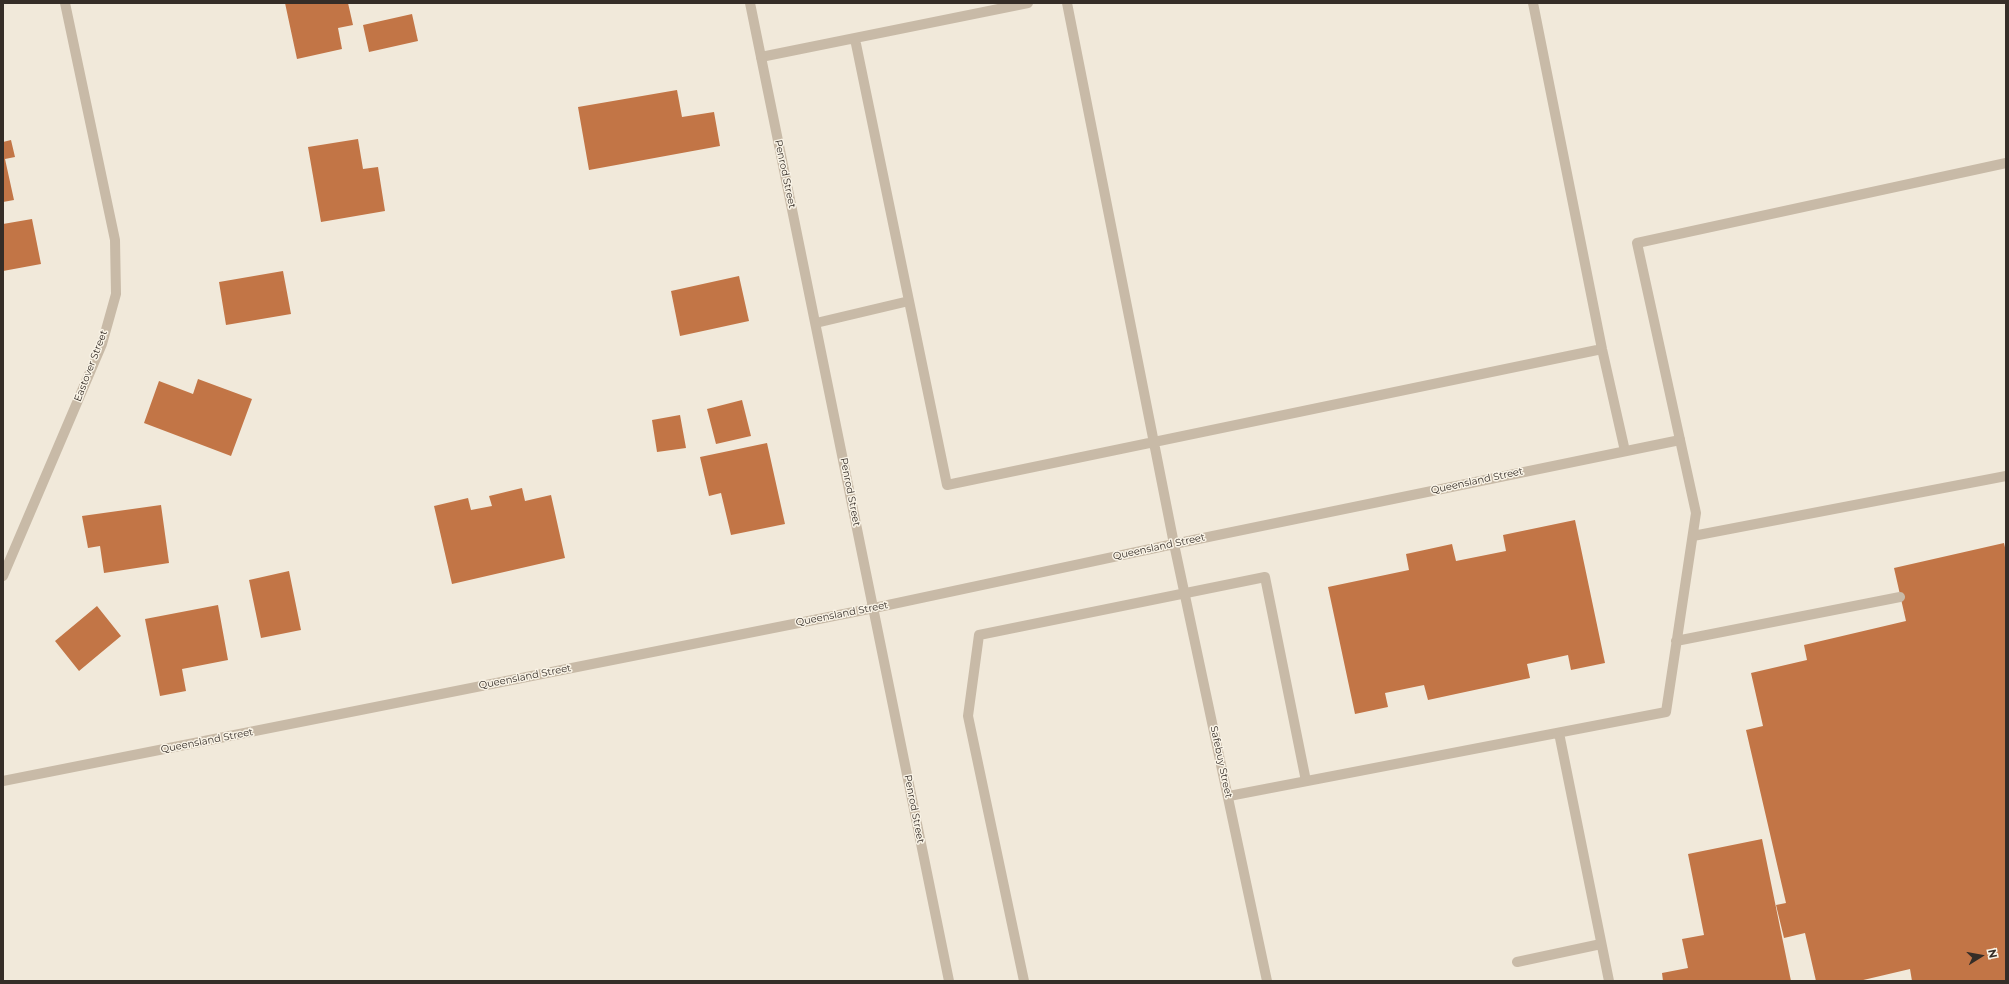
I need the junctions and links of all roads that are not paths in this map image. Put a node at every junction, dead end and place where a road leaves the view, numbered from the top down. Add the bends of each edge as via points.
1 (65, 3) edge
2 (750, 3) edge
3 (1028, 3) edge
4 (1067, 3) edge
5 (1533, 3) edge
6 (855, 39) junction
7 (761, 57) junction
8 (2006, 164) edge
9 (909, 301) junction
10 (816, 323) junction
11 (1602, 349) junction
12 (1154, 440) junction
13 (1680, 440) junction
14 (1625, 451) junction
15 (2006, 476) edge
16 (1693, 536) junction
17 (1174, 544) junction
18 (3, 576) edge
19 (1185, 595) junction
20 (1900, 597) dead end
21 (874, 608) junction
22 (1676, 641) junction
23 (1559, 733) junction
24 (3, 781) edge
25 (1306, 781) junction
26 (1229, 796) junction
27 (1601, 944) junction
28 (1517, 962) dead end
29 (949, 981) edge
30 (1024, 981) edge
31 (1267, 981) edge
32 (1609, 981) edge

1 - 18 street, Eastover Street via 115,240 116,294 102,344
2 - 7 street, Penrod Street
3 - 6 street
4 - 12 street, Safebuy Street
5 - 11 street
6 - 7 street
6 - 9 street
7 - 10 street, Penrod Street
8 - 13 street via 1637,243
9 - 10 street
9 - 12 street via 947,485
10 - 21 street, Penrod Street
11 - 12 street
11 - 14 street
12 - 17 street, Safebuy Street
13 - 14 street, Queensland Street
13 - 16 street via 1696,513
14 - 17 street, Queensland Street
15 - 16 street
16 - 22 street
17 - 19 street, Safebuy Street
17 - 21 street, Queensland Street
19 - 25 street via 1265,577
19 - 26 street, Safebuy Street
19 - 30 street via 979,635 968,716
20 - 22 street
21 - 24 street, Queensland Street
21 - 29 street, Penrod Street
22 - 23 street via 1666,712
23 - 25 street
23 - 27 street
25 - 26 street
26 - 31 street, Safebuy Street
27 - 28 street
27 - 32 street

